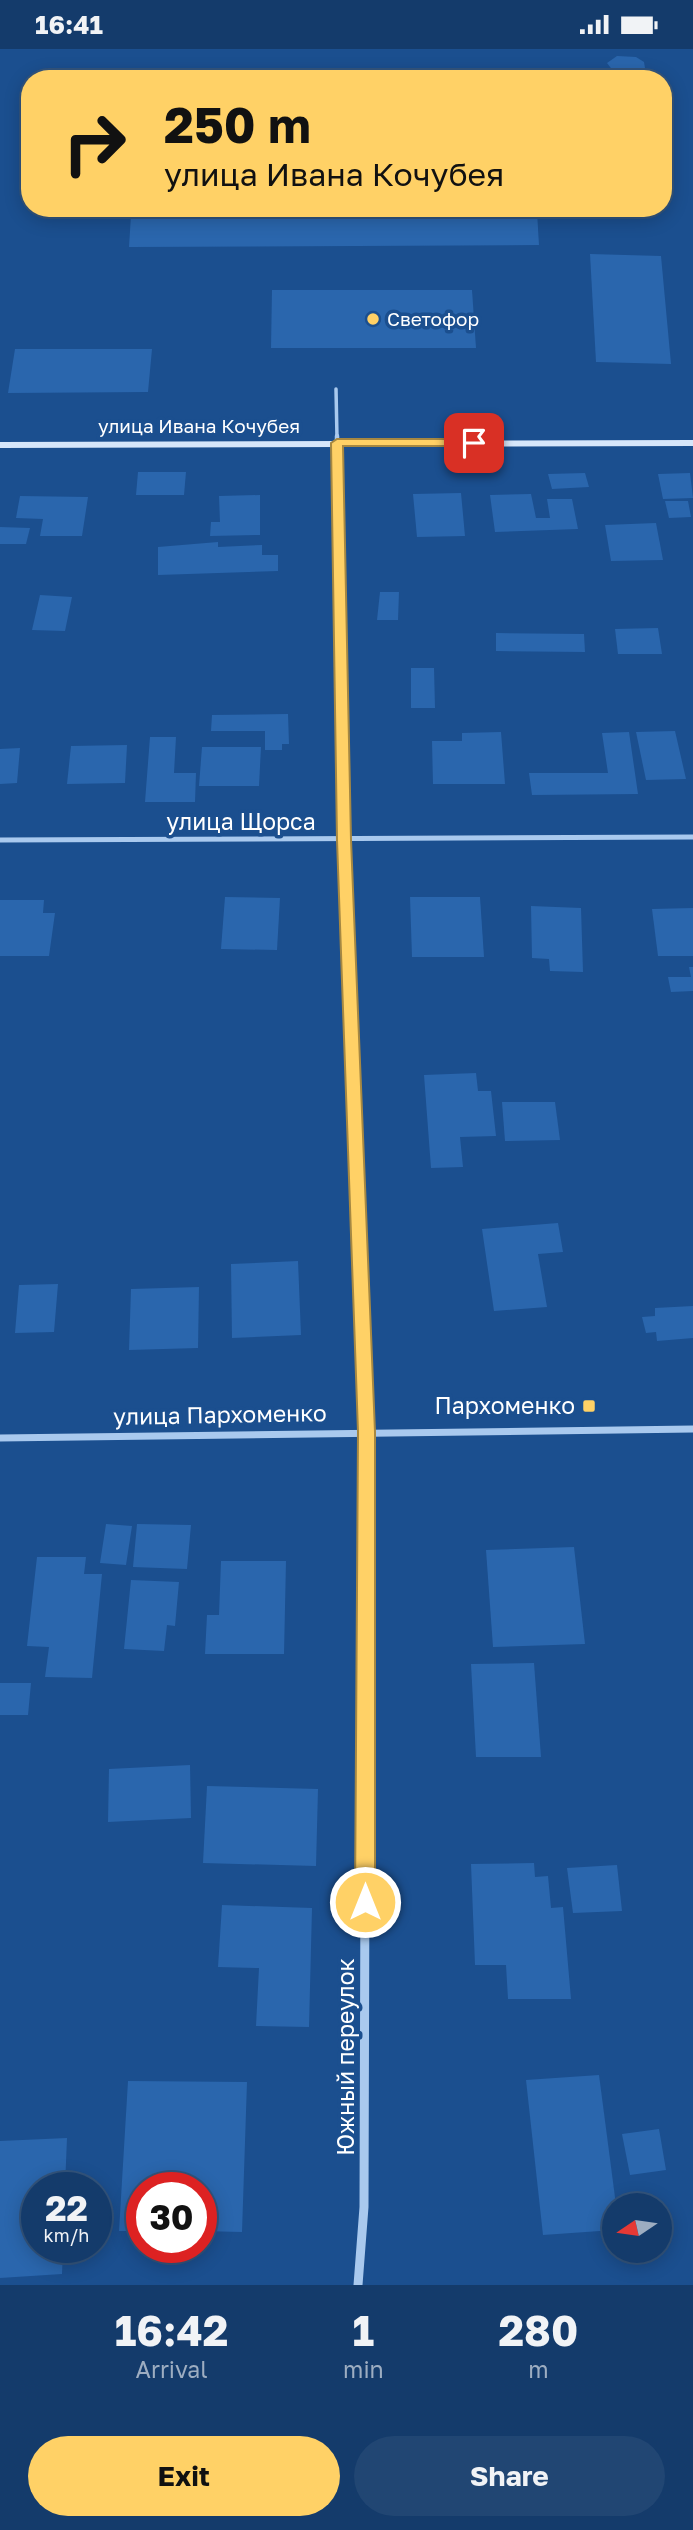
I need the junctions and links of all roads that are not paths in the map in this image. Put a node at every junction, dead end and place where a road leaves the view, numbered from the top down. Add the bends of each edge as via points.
1 (336, 389) dead end
2 (337, 443) junction
3 (693, 443) edge
4 (0, 445) edge
5 (693, 838) edge
6 (0, 840) edge
7 (344, 840) junction
8 (693, 1429) edge
9 (366, 1432) junction
10 (0, 1438) edge
11 (358, 2285) edge

1 - 2 lane
2 - 3 street, улица Ивана Кочубея
2 - 4 street, улица Ивана Кочубея
2 - 7 street, Южный переулок
5 - 7 street, улица Щорса
6 - 7 street, улица Щорса
7 - 9 street, Южный переулок
8 - 9 street, улица Пархоменко
9 - 10 street, улица Пархоменко
9 - 11 street, Южный переулок via 365,2207

